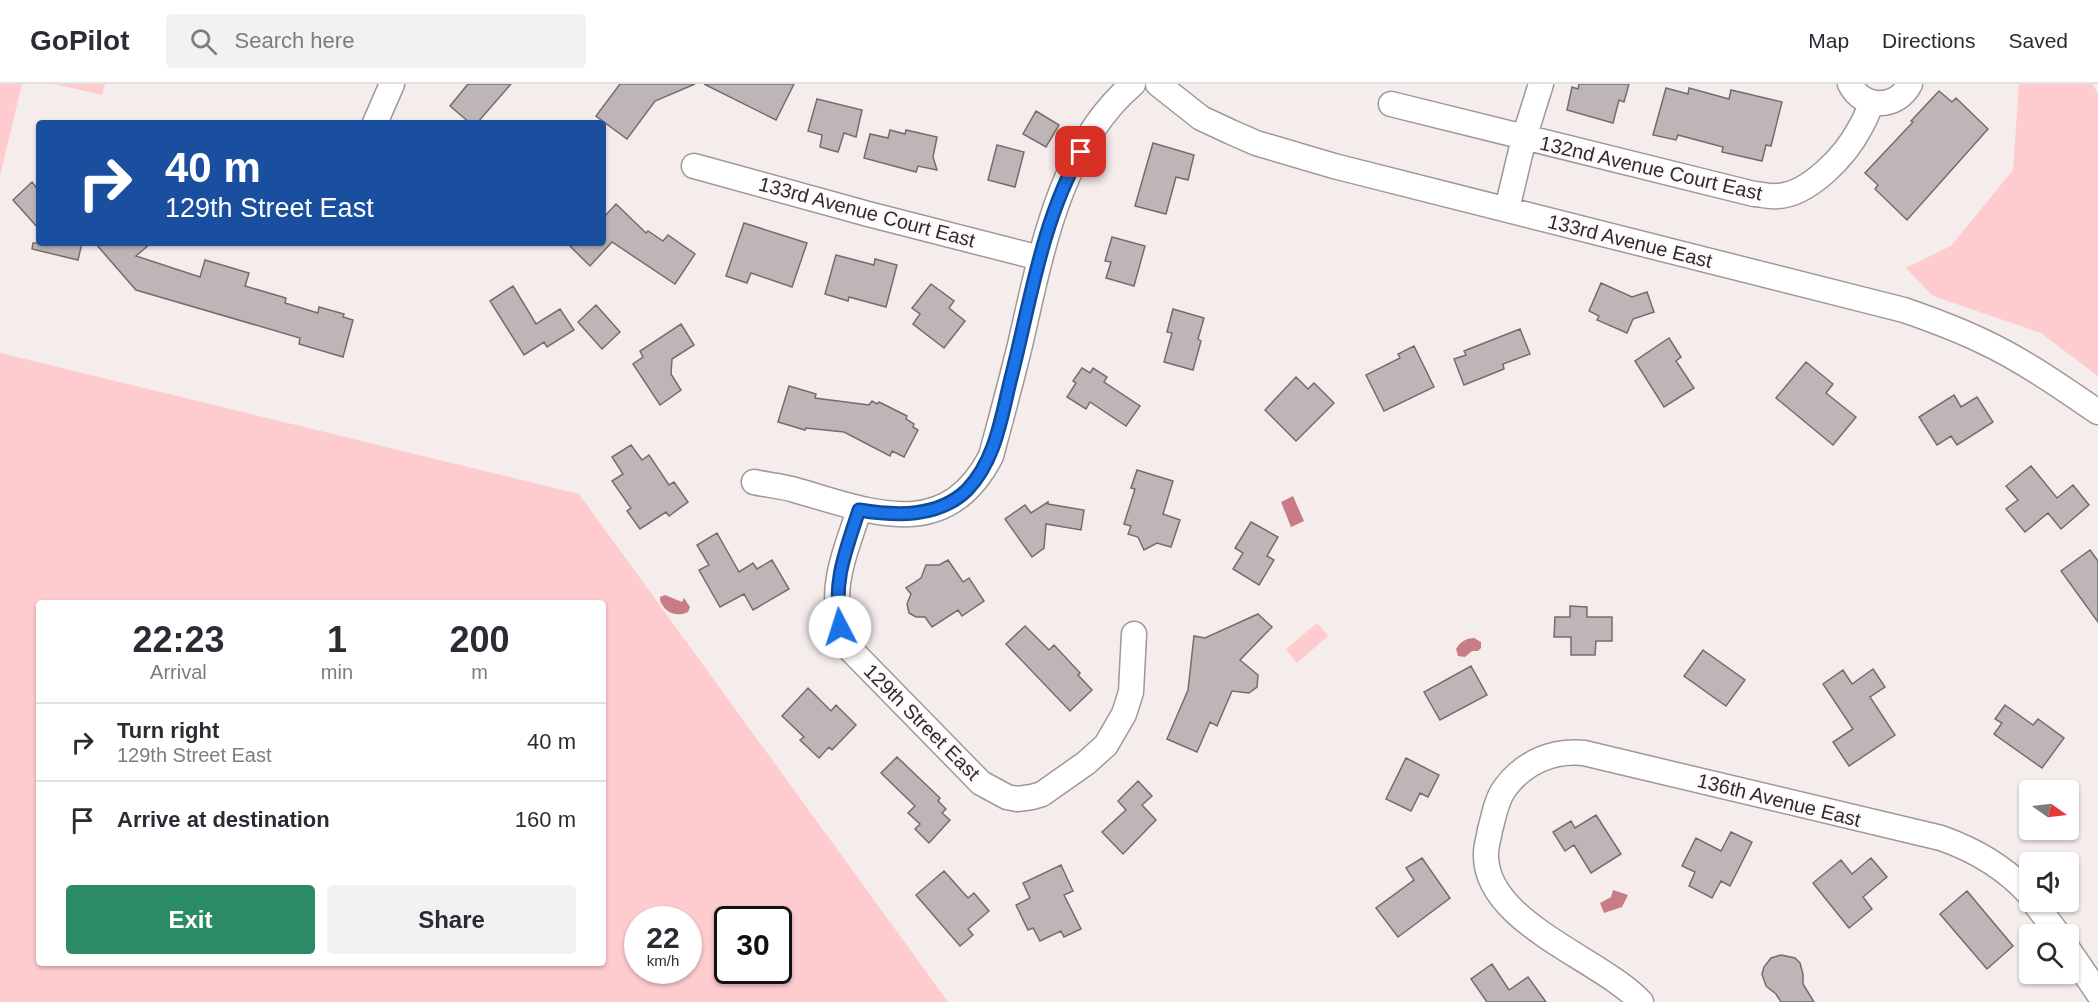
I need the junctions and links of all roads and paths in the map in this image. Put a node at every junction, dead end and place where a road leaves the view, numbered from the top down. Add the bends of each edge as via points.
1 (392, 84) edge
2 (1133, 84) edge
3 (1158, 84) edge
4 (1541, 84) edge
5 (1850, 84) edge
6 (1910, 84) edge
7 (1872, 103) junction
8 (1391, 104) dead end
9 (376, 120) edge
10 (1524, 138) junction
11 (694, 166) dead end
12 (1507, 209) junction
13 (1040, 258) junction
14 (2098, 412) edge
15 (754, 482) dead end
16 (859, 510) junction
17 (1134, 634) dead end
18 (2019, 885) edge
19 (2079, 965) edge
20 (2098, 993) edge
21 (1641, 1002) edge

1 - 9 street
2 - 13 street via 1105,114 1074,165 1060,194
3 - 12 street, 133rd Avenue East via 1201,118 1256,143
4 - 10 street
5 - 7 street via 1861,98
6 - 7 street via 1893,101
7 - 10 street, 132nd Avenue Court East via 1860,129 1823,173 1807,187 1777,196 1754,194
8 - 10 street, 132nd Avenue Court East
10 - 12 street
11 - 13 street, 133rd Avenue Court East
12 - 14 street, 133rd Avenue East via 1915,314 2007,354
13 - 16 street via 986,465 966,490 938,508 903,514
15 - 16 street via 792,489
16 - 17 street, 129th Street East via 839,574 836,604 848,647 981,783 998,793 1017,799 1042,794 1106,745 1124,714 1131,692
18 - 21 street, 136th Avenue East via 1982,856 1941,838 1584,753 1541,758 1517,775 1499,798 1486,853 1493,881 1503,900 1548,938 1602,970
19 - 20 street

